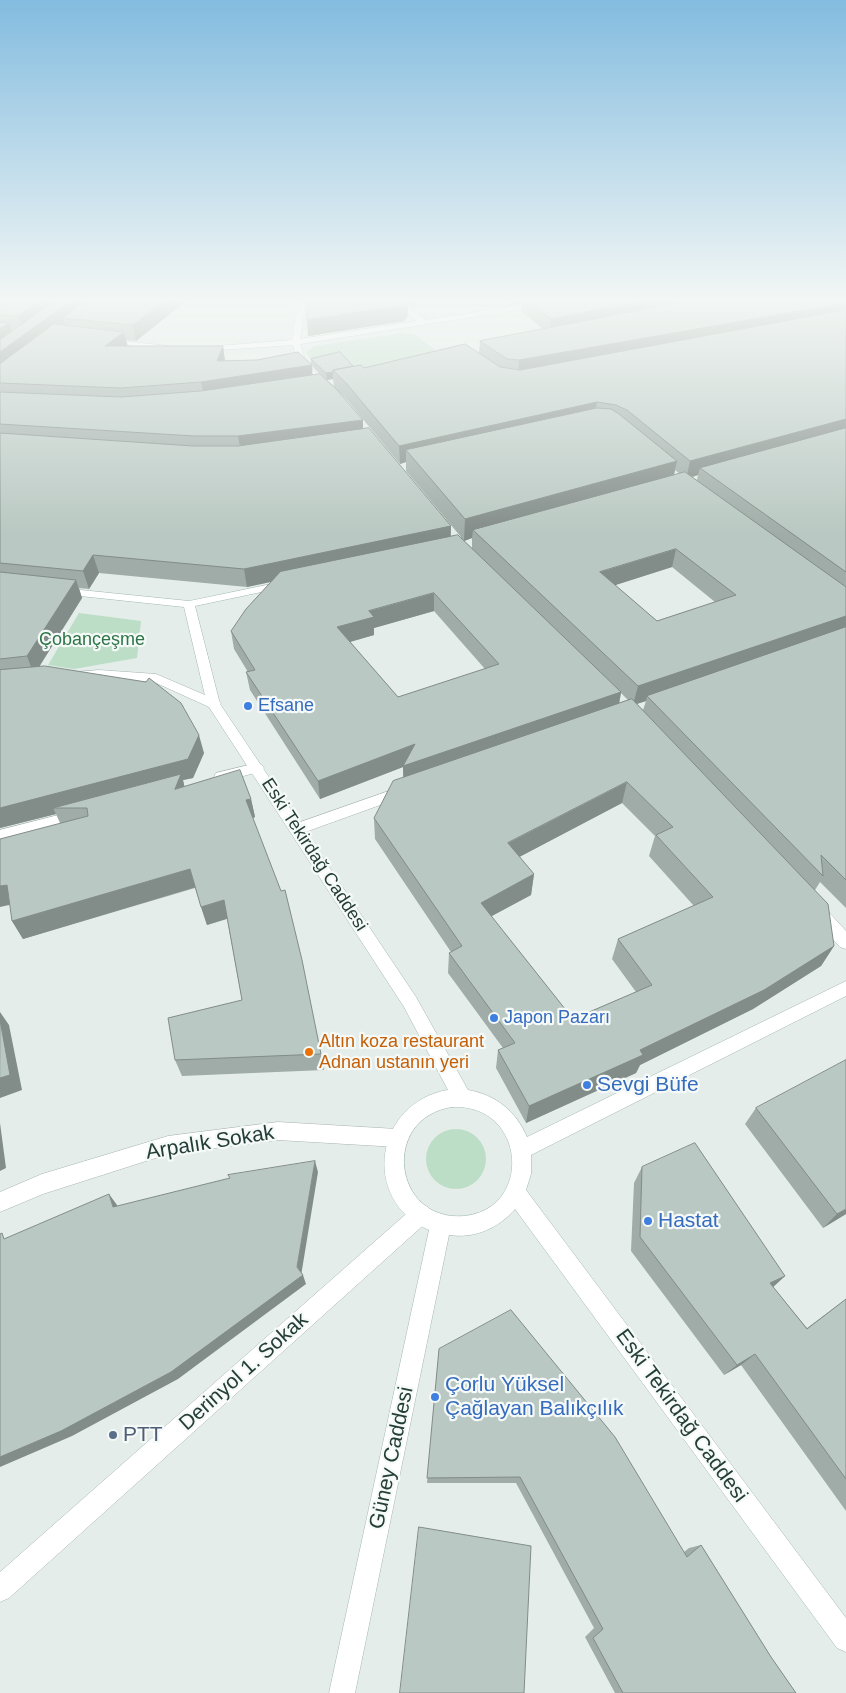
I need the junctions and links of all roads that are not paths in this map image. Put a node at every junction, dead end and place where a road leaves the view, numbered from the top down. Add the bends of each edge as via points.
1 (316, 377) edge
2 (337, 397) edge
3 (296, 582) edge
4 (47, 589) edge
5 (189, 604) junction
6 (62, 677) edge
7 (214, 704) junction
8 (257, 768) junction
9 (209, 780) edge
10 (417, 787) edge
11 (95, 810) edge
12 (296, 829) junction
13 (0, 836) edge
14 (806, 899) edge
15 (846, 942) edge
16 (846, 988) edge
17 (462, 1097) junction
18 (397, 1138) junction
19 (521, 1150) junction
20 (515, 1192) junction
21 (0, 1202) edge
22 (431, 1219) junction
23 (0, 1589) edge
24 (846, 1639) edge
25 (342, 1693) edge

1 - 2 street
3 - 5 street
4 - 5 street
5 - 7 street, Eski Tekirdağ Caddesi
6 - 7 street via 99,674 156,678
7 - 8 street, Eski Tekirdağ Caddesi
8 - 9 street
8 - 12 street, Eski Tekirdağ Caddesi
10 - 12 street
11 - 13 street
12 - 17 street, Eski Tekirdağ Caddesi via 410,1002
14 - 15 street
16 - 19 street
17 - 18 street via 442,1099 423,1106 407,1120
17 - 19 street via 483,1103 500,1114 514,1130
18 - 21 street, Arpalık Sokak via 278,1131 168,1145 42,1184
18 - 22 street via 393,1158 396,1179 405,1198
19 - 20 street via 522,1172
20 - 22 street via 502,1209 485,1221 463,1226
20 - 24 street, Eski Tekirdağ Caddesi
22 - 23 street, Derinyol 1. Sokak
22 - 25 street, Güney Caddesi

